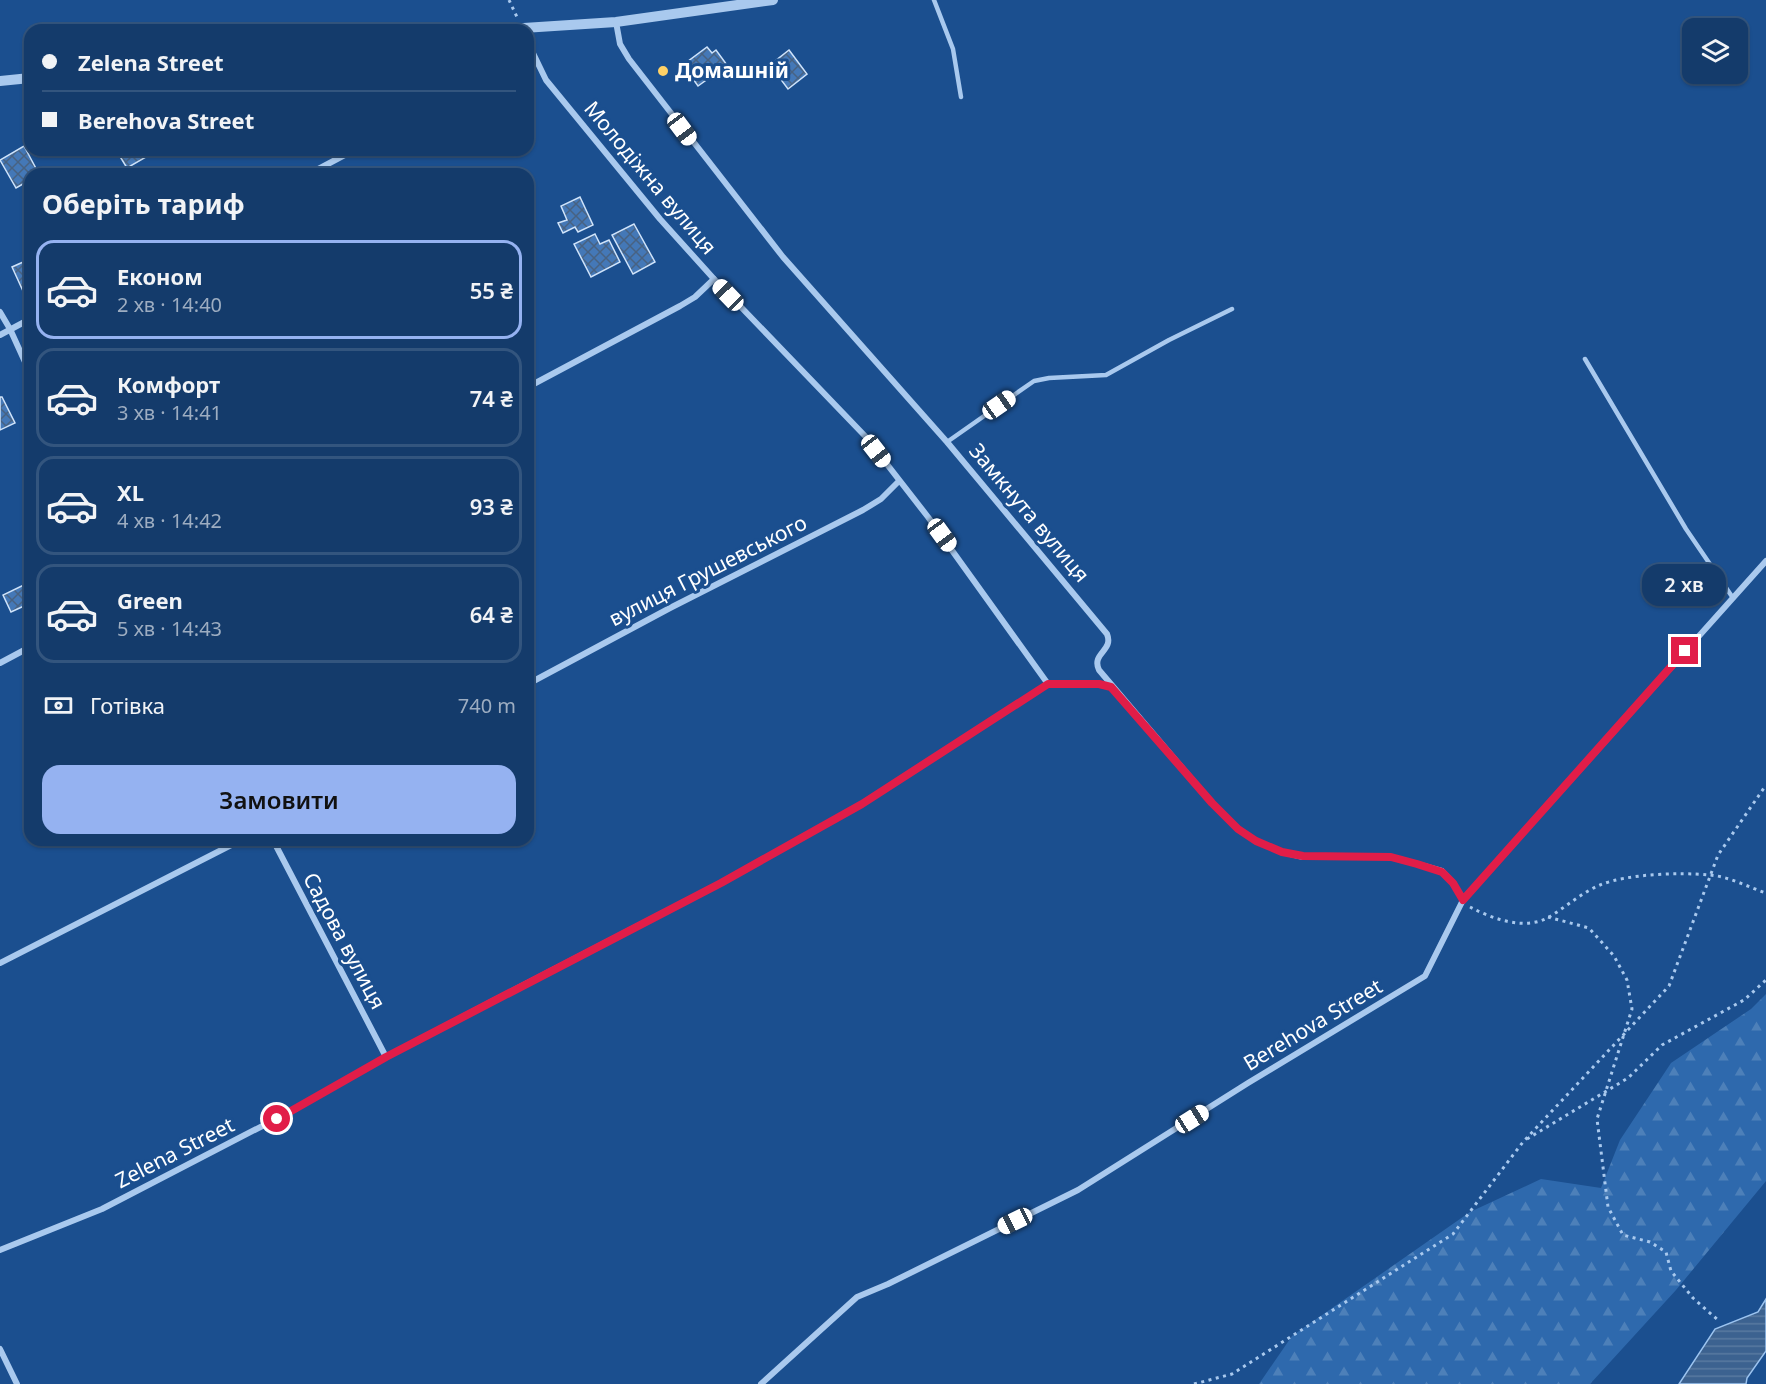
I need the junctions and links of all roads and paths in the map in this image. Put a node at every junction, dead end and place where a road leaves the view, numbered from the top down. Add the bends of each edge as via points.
1 (509, 0) edge
2 (773, 0) edge
3 (934, 0) edge
4 (616, 22) junction
5 (520, 24) edge
6 (534, 27) edge
7 (534, 57) edge
8 (24, 79) edge
9 (0, 81) edge
10 (961, 97) dead end
11 (343, 156) edge
12 (320, 168) edge
13 (714, 279) junction
14 (1232, 309) dead end
15 (0, 312) edge
16 (24, 322) edge
17 (10, 329) junction
18 (0, 335) edge
19 (1585, 359) dead end
20 (24, 360) edge
21 (534, 384) edge
22 (947, 442) junction
23 (899, 481) junction
24 (1766, 561) edge
25 (1733, 598) junction
26 (24, 650) edge
27 (0, 663) edge
28 (534, 681) edge
29 (1048, 684) junction
30 (1111, 687) junction
31 (1766, 785) edge
32 (229, 846) edge
33 (276, 846) edge
34 (1711, 875) junction
35 (1766, 893) edge
36 (1463, 900) junction
37 (1548, 917) junction
38 (0, 963) edge
39 (1766, 980) edge
40 (1623, 1035) junction
41 (386, 1057) junction
42 (1604, 1093) junction
43 (1522, 1142) junction
44 (0, 1250) edge
45 (1719, 1321) dead end
46 (0, 1348) edge
47 (17, 1384) edge
48 (761, 1384) edge
49 (1194, 1384) edge

1 - 5 path
2 - 4 street
3 - 10 lane via 953,49
4 - 6 street
4 - 22 street, Замкнута вулиця via 620,44 629,59 709,164 790,265
7 - 13 street, Молодіжна вулиця via 546,80 610,160
8 - 9 street
11 - 12 street
13 - 21 street via 680,306
13 - 23 street, Молодіжна вулиця via 865,436
14 - 22 lane via 1106,375 1034,381
15 - 17 street
16 - 17 street
17 - 18 street
17 - 20 street
19 - 25 lane via 1686,528
22 - 30 street, Замкнута вулиця via 1107,634 1109,646 1096,664
23 - 28 street, вулиця Грушевського via 881,499 862,510
23 - 29 street, Молодіжна вулиця
24 - 25 street, Berehova Street
25 - 36 street, Berehova Street
26 - 27 street
29 - 30 street
29 - 41 street, Zelena Street via 862,804 721,883
30 - 36 street, Замкнута вулиця via 1212,803 1256,841 1303,856 1391,857 1417,864 1442,872
31 - 34 path via 1718,855
32 - 38 street
33 - 41 street, Садова вулиця
34 - 35 path
34 - 37 path via 1628,878 1600,885
34 - 40 path via 1669,986
36 - 37 path via 1471,908 1510,922 1531,924
36 - 48 street, Berehova Street via 1425,976 1078,1190 857,1297
37 - 40 path via 1589,928 1614,956 1627,980 1632,1009
39 - 42 path via 1744,1000 1662,1045 1628,1078
40 - 42 path
40 - 43 path
41 - 44 street, Zelena Street via 102,1209
42 - 43 path
42 - 45 path via 1597,1119 1608,1207 1623,1235 1650,1242 1666,1252 1671,1271
43 - 49 path via 1453,1234 1232,1374
46 - 47 street

